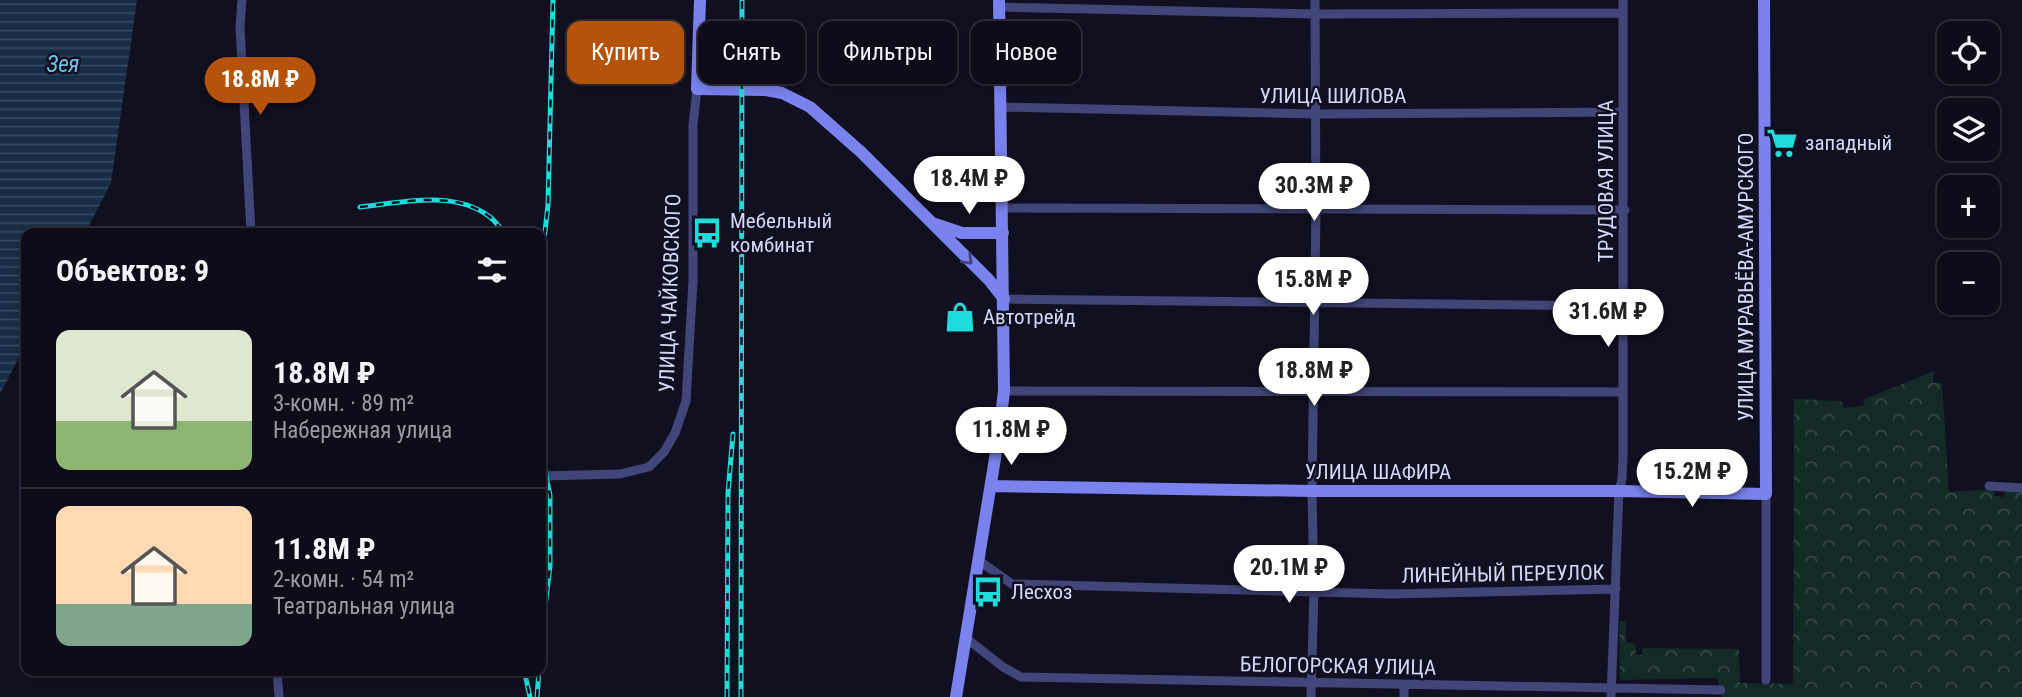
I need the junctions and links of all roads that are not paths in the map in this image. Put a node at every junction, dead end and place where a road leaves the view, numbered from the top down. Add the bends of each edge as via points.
1 (242, 0) edge
2 (700, 0) edge
3 (1315, 0) edge
4 (1623, 0) edge
5 (1764, 0) edge
6 (999, 4) edge
7 (1623, 13) junction
8 (1315, 14) junction
9 (697, 89) junction
10 (1000, 107) junction
11 (1623, 112) junction
12 (1315, 114) junction
13 (1003, 208) junction
14 (1316, 209) junction
15 (1625, 210) junction
16 (932, 222) junction
17 (251, 228) edge
18 (1003, 233) junction
19 (1004, 299) junction
20 (1315, 302) junction
21 (1623, 306) junction
22 (1004, 391) junction
23 (1623, 392) junction
24 (1315, 393) junction
25 (546, 476) edge
26 (991, 486) junction
27 (1989, 486) dead end
28 (2022, 488) edge
29 (1312, 491) junction
30 (1619, 491) junction
31 (1766, 494) junction
32 (978, 560) junction
33 (1616, 589) junction
34 (1314, 591) junction
35 (966, 638) junction
36 (277, 676) edge
37 (1766, 680) dead end
38 (1311, 683) junction
39 (1405, 685) junction
40 (1721, 690) dead end
41 (1549, 692) edge
42 (1611, 693) edge
43 (279, 697) edge
44 (956, 697) edge
45 (1311, 697) edge
46 (1405, 697) edge

1 - 17 street
2 - 9 street, УЛИЦА ЧАЙКОВСКОГО
3 - 8 street
4 - 7 street, ТРУДОВАЯ УЛИЦА
5 - 31 street, УЛИЦА МУРАВЬЁВА-АМУРСКОГО
6 - 8 street
6 - 10 street
7 - 8 street
7 - 11 street, ТРУДОВАЯ УЛИЦА
8 - 12 street
9 - 16 street via 766,90 793,97 862,152
9 - 25 street, УЛИЦА ЧАЙКОВСКОГО via 687,388 675,433 649,467 620,474
10 - 12 street, УЛИЦА ШИЛОВА
10 - 13 street
11 - 12 street, УЛИЦА ШИЛОВА
11 - 15 street, ТРУДОВАЯ УЛИЦА
12 - 14 street
13 - 14 street
13 - 18 street
14 - 15 street
14 - 20 street
15 - 21 street, ТРУДОВАЯ УЛИЦА
16 - 18 street via 962,233
16 -> 19 street
18 - 19 street
19 - 20 street
19 - 22 street
20 - 21 street
20 - 24 street
21 - 23 street, ТРУДОВАЯ УЛИЦА
22 - 24 street
22 - 26 street
23 - 24 street
23 - 30 street, ТРУДОВАЯ УЛИЦА
24 - 29 street
26 - 29 street, УЛИЦА ШАФИРА
26 - 32 street
27 - 28 street
29 - 30 street, УЛИЦА ШАФИРА
29 - 34 street
30 - 31 street, УЛИЦА ШАФИРА
30 - 33 street, ТРУДОВАЯ УЛИЦА
31 - 37 street, УЛИЦА МУРАВЬЁВА-АМУРСКОГО
32 - 34 street, ЛИНЕЙНЫЙ ПЕРЕУЛОК via 1012,584
32 - 35 street
33 - 34 street, ЛИНЕЙНЫЙ ПЕРЕУЛОК via 1391,594
33 - 42 street, ТРУДОВАЯ УЛИЦА
34 - 38 street
35 - 38 street, БЕЛОГОРСКАЯ УЛИЦА via 1021,677
35 - 44 street
36 - 43 street
38 - 39 street, БЕЛОГОРСКАЯ УЛИЦА
38 - 45 street
39 - 41 street, БЕЛОГОРСКАЯ УЛИЦА
39 - 46 street
40 - 42 street, БЕЛОГОРСКАЯ УЛИЦА
41 - 42 street, БЕЛОГОРСКАЯ УЛИЦА

